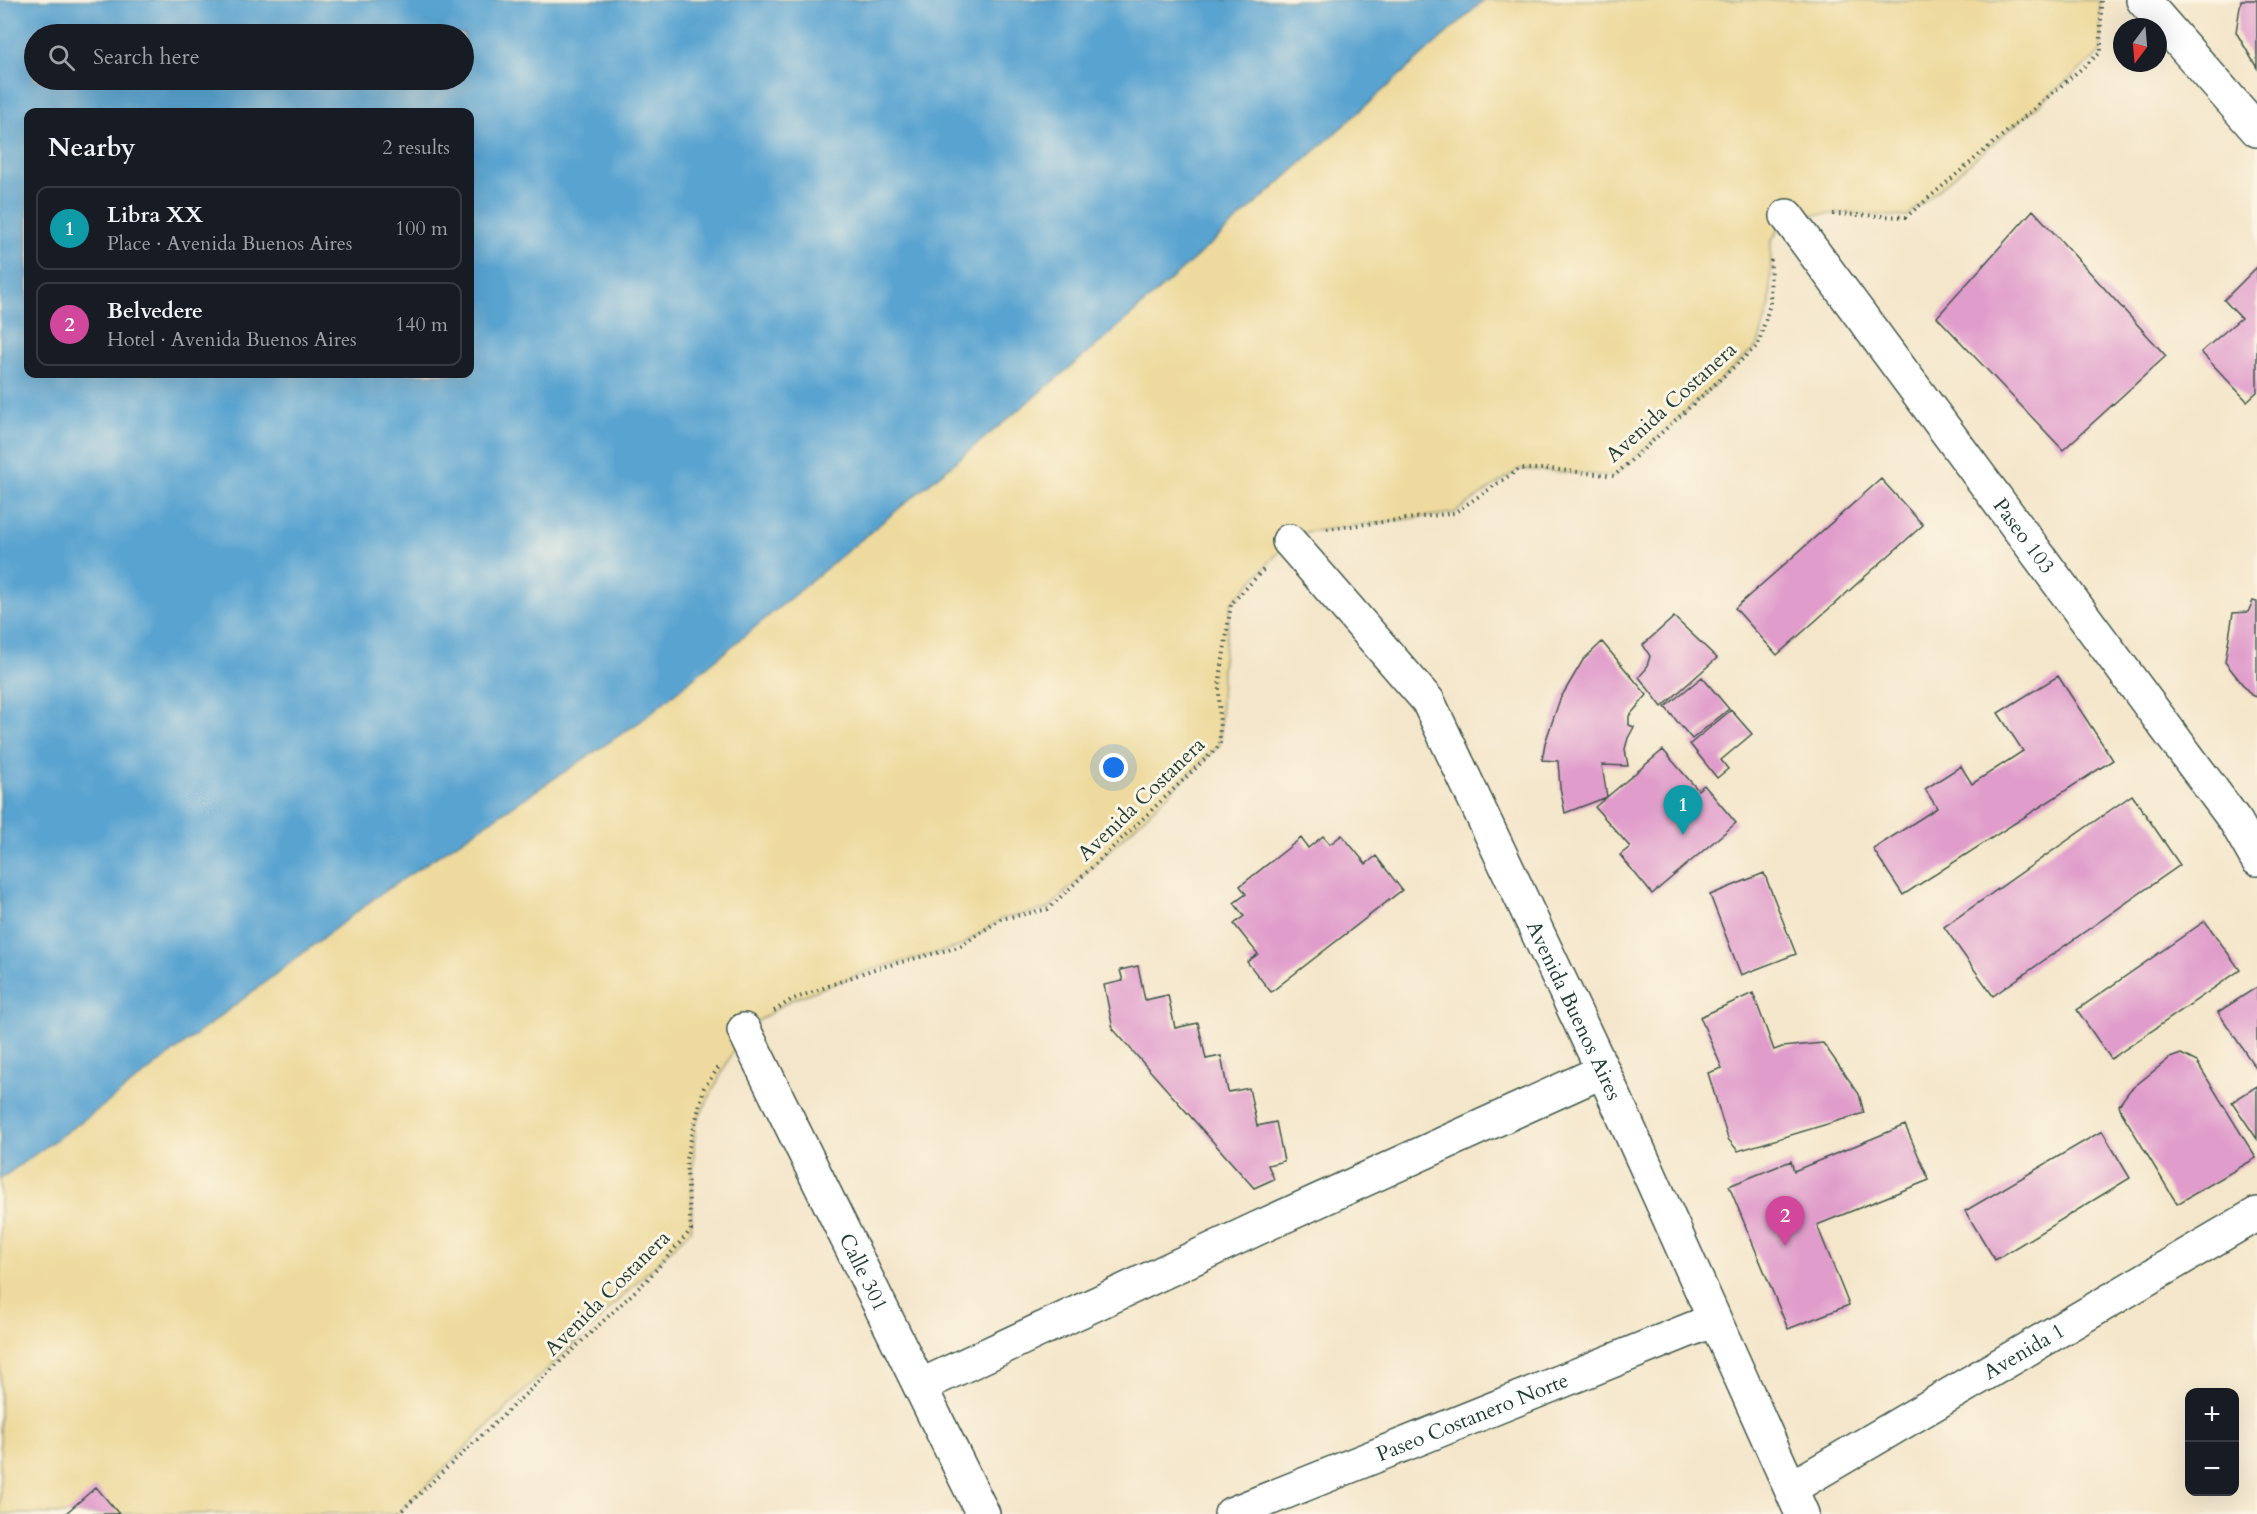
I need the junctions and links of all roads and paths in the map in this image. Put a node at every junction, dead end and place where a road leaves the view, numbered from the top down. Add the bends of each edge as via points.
1 (2101, 0) edge
2 (2143, 0) edge
3 (2257, 130) edge
4 (1787, 216) junction
5 (1289, 541) junction
6 (2246, 815) edge
7 (2257, 859) edge
8 (744, 1030) junction
9 (1603, 1071) junction
10 (2257, 1214) edge
11 (1714, 1320) junction
12 (920, 1386) junction
13 (1797, 1501) edge
14 (398, 1514) edge
15 (983, 1514) edge
16 (1231, 1514) edge

1 - 4 path via 2100,52 1906,218 1849,213
2 - 3 street
4 - 5 path, Avenida Costanera via 1772,242 1770,304 1758,345 1614,476 1519,469 1454,513 1306,532
4 - 6 street, Paseo 103
5 - 8 path, Avenida Costanera via 1231,604 1219,686 1221,745 1048,909 1001,919 959,947 871,970 791,1000
5 - 9 street, Avenida Buenos Aires via 1428,701
6 - 7 street, Paseo 103
8 - 12 street, Calle 301
8 - 14 path, Avenida Costanera via 704,1088 686,1159 691,1230 648,1279
9 - 11 street, Avenida Buenos Aires
9 - 12 street
10 - 13 street, Avenida 1
11 - 13 street, Avenida Buenos Aires
11 - 16 street, Paseo Costanero Norte
12 - 15 street, Calle 301

